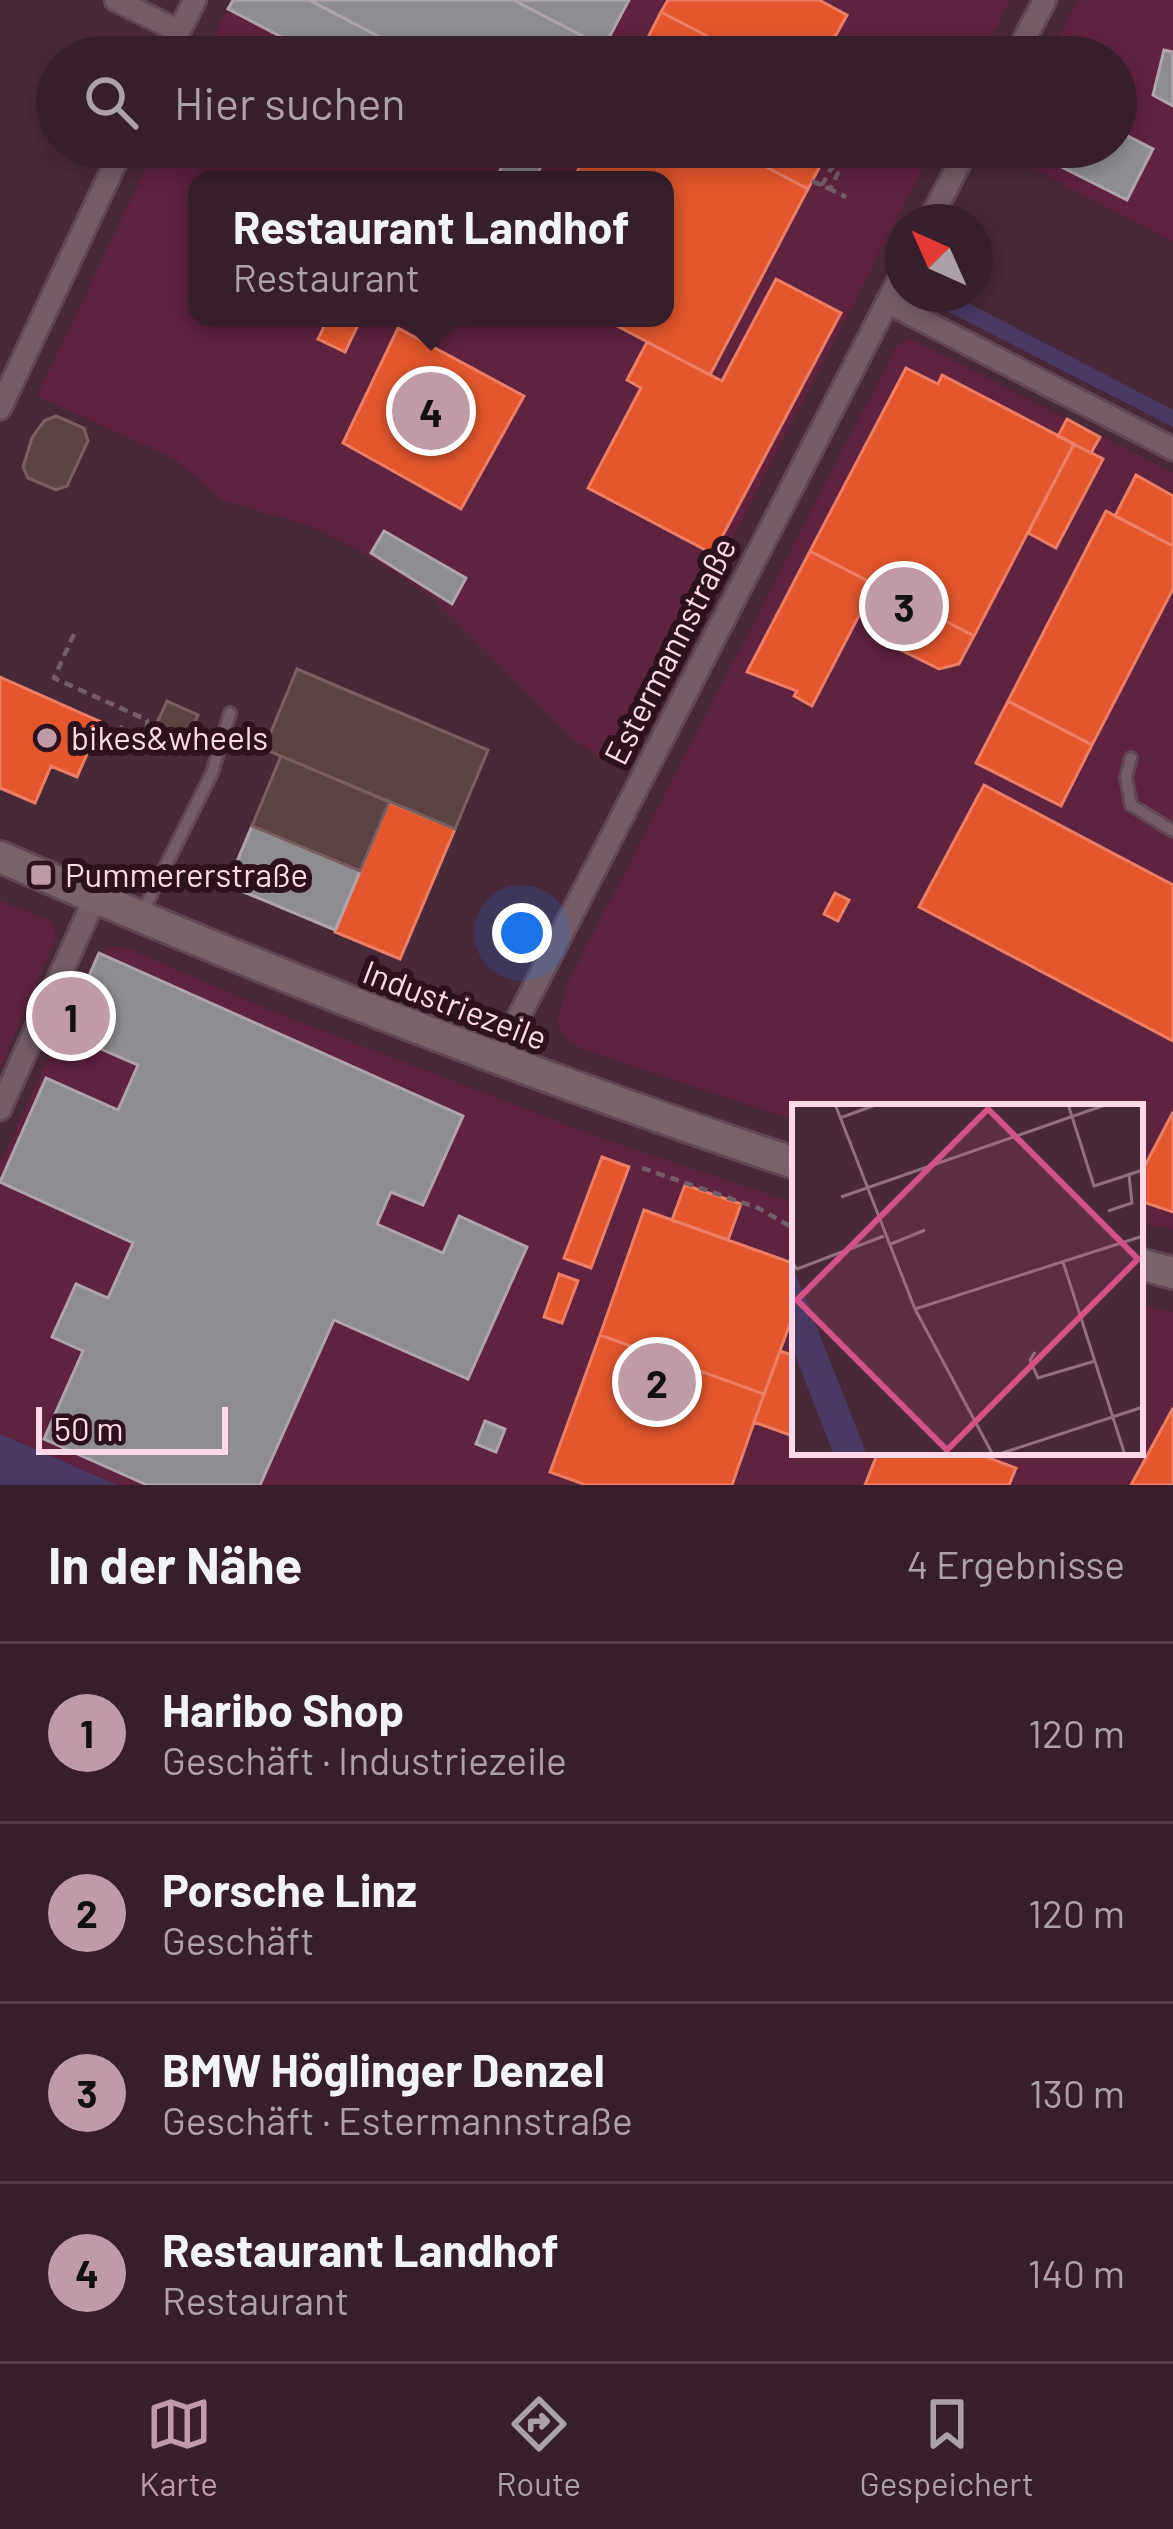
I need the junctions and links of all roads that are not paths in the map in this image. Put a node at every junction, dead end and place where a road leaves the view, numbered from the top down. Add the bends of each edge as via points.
1 (116, 0) edge
2 (195, 0) edge
3 (1045, 0) edge
4 (178, 31) junction
5 (176, 36) edge
6 (1026, 36) edge
7 (113, 168) edge
8 (957, 168) edge
9 (938, 204) edge
10 (885, 306) edge
11 (906, 312) edge
12 (0, 408) edge
13 (1173, 449) edge
14 (230, 713) dead end
15 (1131, 758) dead end
16 (1173, 831) edge
17 (0, 857) edge
18 (95, 898) junction
19 (140, 918) junction
20 (496, 1061) junction
21 (0, 1109) edge
22 (792, 1162) edge
23 (1143, 1265) edge
24 (1173, 1273) edge

1 - 4 street
2 - 4 street
3 - 6 street
4 - 5 street
7 - 12 street
8 - 9 street
10 - 20 street, Estermannstraße
11 - 13 street
14 - 19 lane via 212,773
15 - 16 lane via 1131,805
17 - 18 main road, Industriezeile
18 - 19 main road, Industriezeile
18 - 21 street
19 - 20 main road, Industriezeile
20 - 22 main road, Industriezeile
23 - 24 main road

